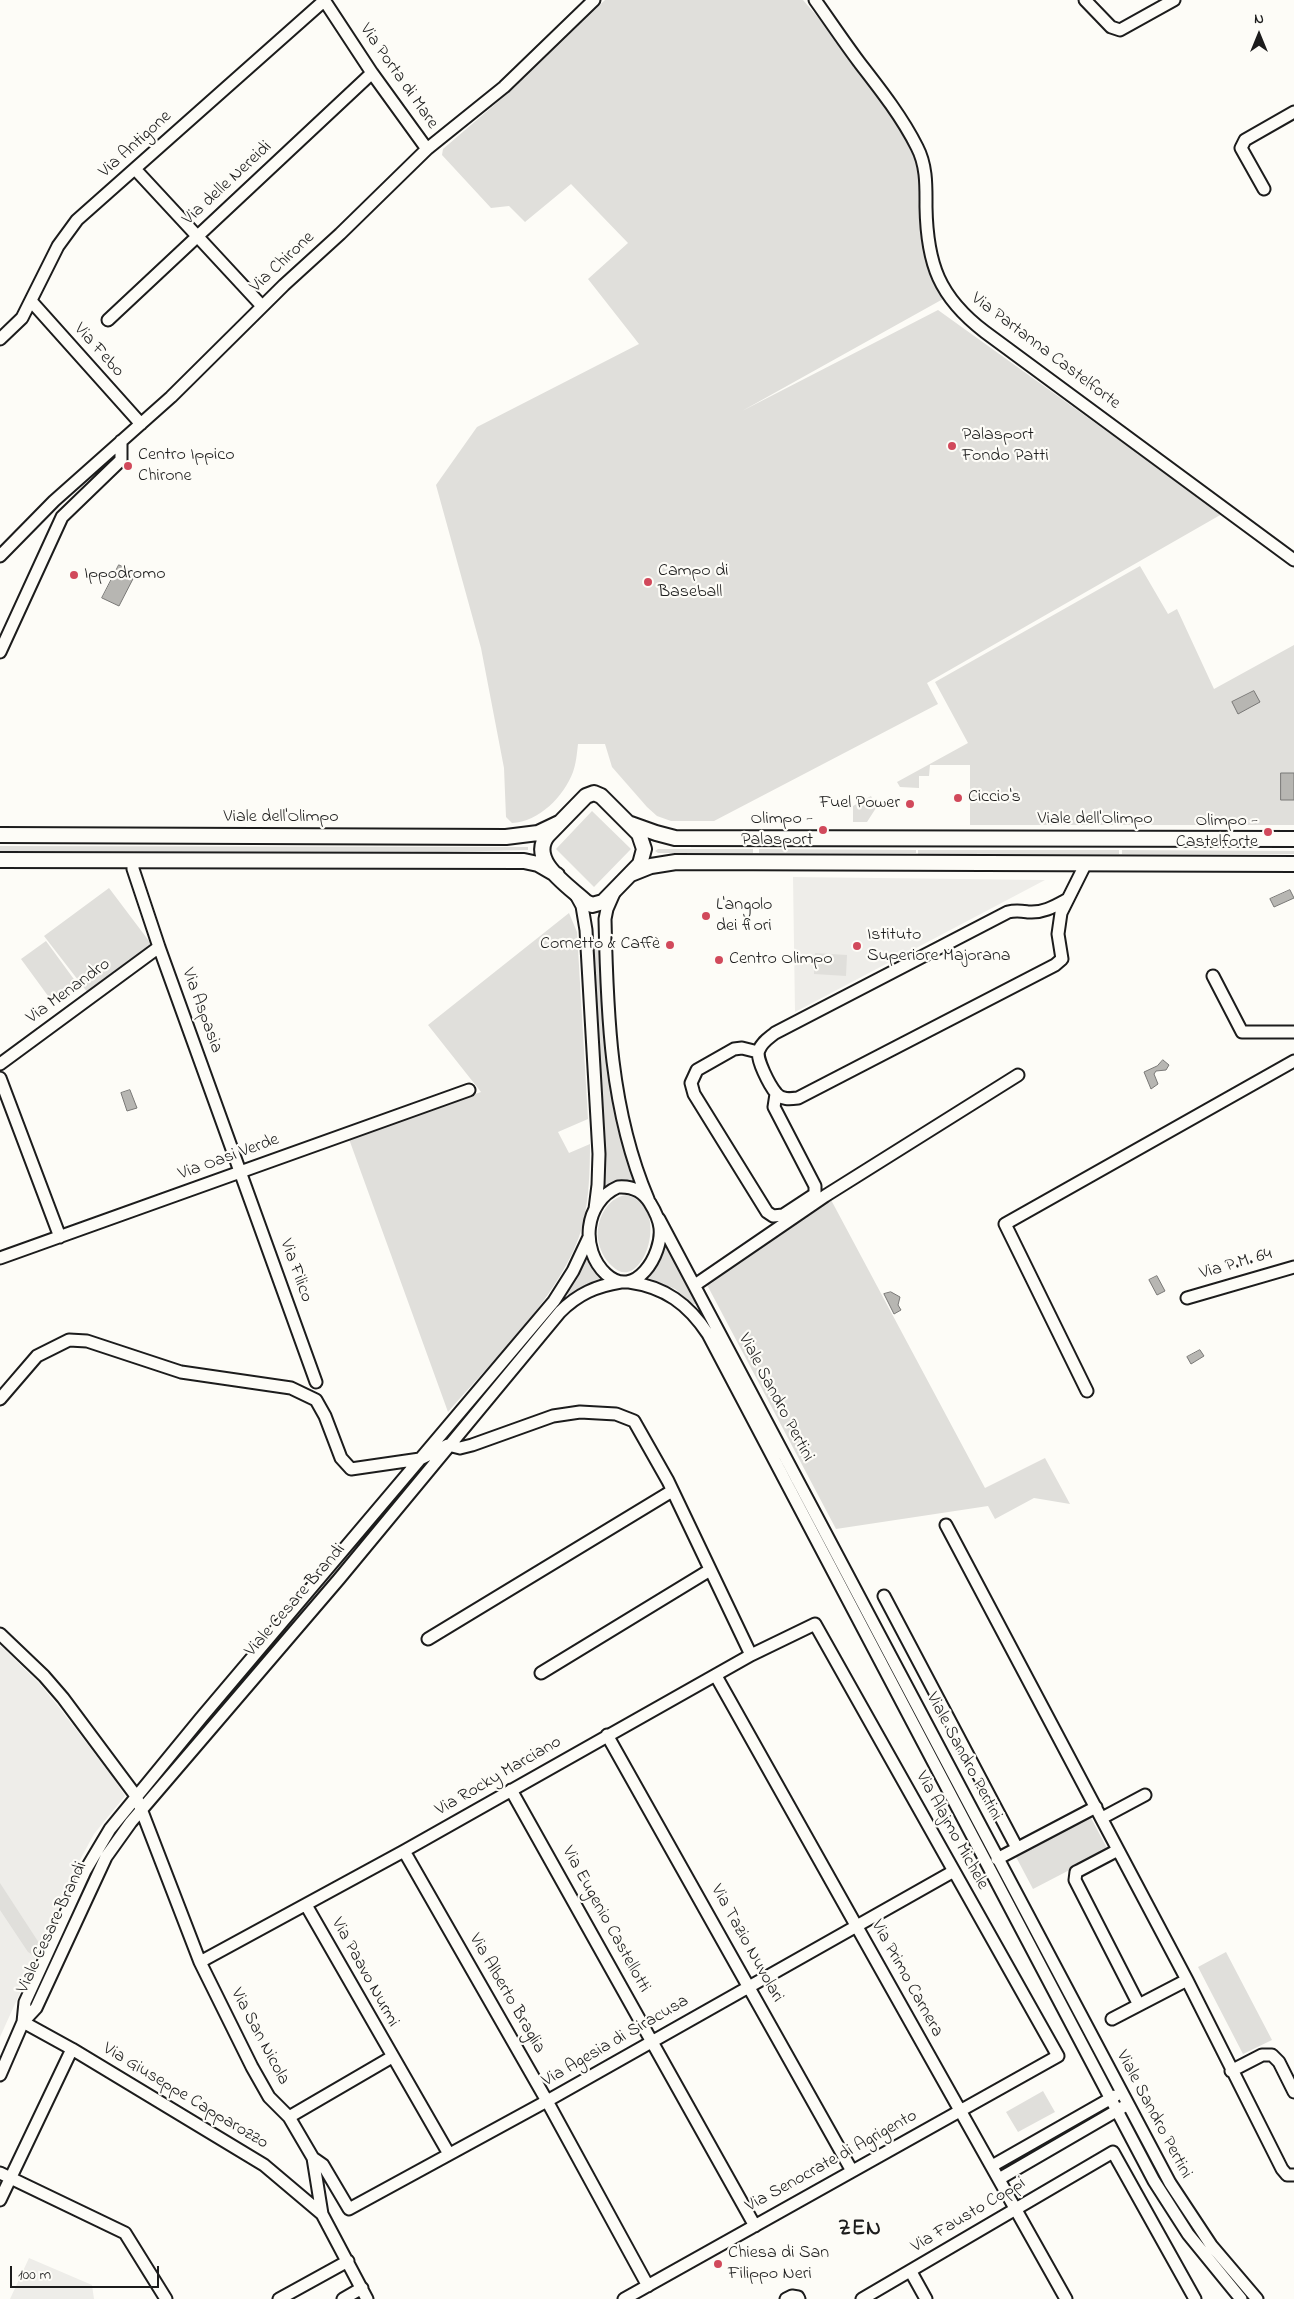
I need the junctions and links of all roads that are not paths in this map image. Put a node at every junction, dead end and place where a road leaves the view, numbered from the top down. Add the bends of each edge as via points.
1 (325, 0) edge
2 (594, 0) edge
3 (815, 0) edge
4 (1085, 0) edge
5 (1174, 0) edge
6 (372, 73) junction
7 (1294, 112) edge
8 (427, 149) junction
9 (135, 169) junction
10 (1264, 189) dead end
11 (198, 237) junction
12 (31, 301) junction
13 (262, 306) junction
14 (108, 320) dead end
15 (0, 339) edge
16 (141, 424) junction
17 (121, 441) junction
18 (0, 556) edge
19 (1294, 560) edge
20 (0, 652) edge
21 (559, 823) junction
22 (628, 823) junction
23 (0, 835) edge
24 (1294, 839) edge
25 (0, 860) edge
26 (133, 861) junction
27 (1086, 863) junction
28 (1294, 864) edge
29 (631, 874) junction
30 (557, 875) junction
31 (570, 887) junction
32 (616, 889) junction
33 (1068, 899) junction
34 (159, 947) junction
35 (1213, 976) dead end
36 (1294, 1032) edge
37 (758, 1052) junction
38 (1294, 1061) edge
39 (0, 1064) edge
40 (1018, 1075) dead end
41 (0, 1078) edge
42 (469, 1090) dead end
43 (776, 1094) junction
44 (241, 1172) junction
45 (648, 1199) junction
46 (595, 1209) junction
47 (659, 1219) junction
48 (60, 1237) junction
49 (589, 1237) junction
50 (0, 1258) edge
51 (1294, 1267) edge
52 (625, 1282) junction
53 (695, 1285) junction
54 (1188, 1298) dead end
55 (316, 1382) dead end
56 (1087, 1391) dead end
57 (0, 1399) edge
58 (448, 1445) junction
59 (420, 1459) junction
60 (672, 1491) junction
61 (946, 1524) dead end
62 (710, 1570) junction
63 (884, 1596) dead end
64 (815, 1624) joint
65 (0, 1634) edge
66 (428, 1639) dead end
67 (751, 1655) junction
68 (541, 1673) dead end
69 (716, 1676) junction
70 (608, 1735) junction
71 (511, 1790) junction
72 (1145, 1795) dead end
73 (136, 1796) junction
74 (1096, 1807) junction
75 (142, 1809) junction
76 (1102, 1818) junction
77 (1017, 1848) junction
78 (1118, 1850) junction
79 (404, 1851) junction
80 (997, 1858) junction
81 (954, 1871) junction
82 (306, 1905) junction
83 (856, 1926) junction
84 (200, 1962) junction
85 (1187, 1980) junction
86 (750, 1987) junction
87 (1139, 2005) junction
88 (1112, 2019) dead end
89 (23, 2022) junction
90 (652, 2041) junction
91 (72, 2049) junction
92 (1058, 2056) joint
93 (392, 2057) junction
94 (1231, 2071) junction
95 (0, 2075) edge
96 (1294, 2092) edge
97 (1121, 2093) junction
98 (1110, 2099) junction
99 (547, 2101) junction
100 (1128, 2105) junction
101 (960, 2110) junction
102 (1117, 2111) junction
103 (289, 2116) junction
104 (449, 2154) junction
105 (313, 2158) junction
106 (992, 2166) junction
107 (852, 2171) junction
108 (1294, 2175) edge
109 (5, 2176) edge
110 (999, 2179) junction
111 (0, 2200) edge
112 (1016, 2208) junction
113 (322, 2214) junction
114 (755, 2226) junction
115 (348, 2261) junction
116 (911, 2272) junction
117 (648, 2286) junction
118 (362, 2288) junction
119 (166, 2299) edge
120 (279, 2299) edge
121 (343, 2299) edge
122 (368, 2299) edge
123 (624, 2299) edge
124 (862, 2299) edge
125 (926, 2299) edge
126 (1066, 2299) edge
127 (1195, 2299) edge
128 (1241, 2299) edge
129 (1256, 2299) edge

1 - 6 street, Via Porta di Mare
1 - 9 street, Via Antigone
2 - 8 street, Via Chirone via 504,86
3 - 19 street, Via Partanna Castelforte via 917,147 925,171 928,236 935,269 960,312
4 - 5 street via 1115,29 1125,28
6 - 8 street, Via Porta di Mare
6 - 11 street, Via delle Nereidi
7 - 10 street via 1245,140 1241,148
8 - 13 street, Via Chirone
9 - 11 street
9 - 12 street, Via Antigone via 77,220 58,246
11 - 13 street
11 - 14 street, Via delle Nereidi
12 - 15 street, Via Antigone via 22,318
12 - 16 street, Via Febo
13 - 16 street, Via Chirone
16 - 17 street, Via Chirone
17 - 18 street, Via Chirone via 54,501
17 - 20 street via 121,460 62,517
21 - 22 street via 586,796 594,793
21 - 23 street, Viale dell'Olimpo via 538,833 506,837
21 - 30 street via 543,841 541,851 543,859
22 - 24 street, Viale dell'Olimpo via 675,838
22 - 29 street via 643,840 644,849 640,864
25 - 26 street
26 - 30 street via 524,861 538,864
26 - 34 street, Via Aspasia
27 - 28 street
27 - 29 street via 668,862
27 - 33 street
29 - 32 street
30 - 31 street
31 - 32 street via 592,904 603,902
31 - 46 street via 582,906 586,934 599,1154
32 - 45 street via 605,919 614,1074 622,1124
33 - 37 street via 1050,910 1008,912 776,1033 762,1044
33 - 43 street via 1061,913 1058,934 1062,959 1055,964 798,1098 786,1099
34 - 39 street, Via Menandro
34 - 44 street, Via Aspasia
35 - 36 street via 1242,1032
37 - 43 street via 759,1061
37 - 43 street via 734,1049 705,1064 691,1083 699,1102 767,1212 773,1216 783,1214 815,1194 815,1186 774,1107
38 - 56 street via 1006,1224
40 - 53 street via 825,1196
41 - 48 street
42 - 44 street, Via Oasi Verde
44 - 48 street, Via Oasi Verde
44 - 55 street, Via Filico
45 - 46 street via 635,1189 618,1187 606,1195
45 - 47 street
46 - 49 street
47 - 52 street via 657,1253 647,1270
47 - 53 street, Viale Sandro Pertini
48 - 50 street, Via Oasi Verde
49 - 52 street via 593,1256 602,1269 612,1279
49 - 59 street, Viale Cesare Brandi via 574,1271 554,1300
51 - 54 street, Via P.M. 64
52 - 58 street, Viale Cesare Brandi via 591,1289 570,1302
52 - 98 street, Viale Sandro Pertini via 645,1284 670,1293 708,1334
53 - 80 street, Viale Sandro Pertini
57 - 59 street via 37,1356 69,1340 87,1342 181,1372 291,1388 308,1396 316,1400 341,1458 351,1469
58 - 59 street
58 - 60 street via 460,1448 472,1445 553,1416 580,1412 616,1414 634,1421
58 - 75 street, Viale Cesare Brandi via 339,1579
59 - 73 street, Viale Cesare Brandi
60 - 62 street
60 - 66 street
61 - 74 street
62 - 67 street
62 - 68 street
63 - 77 street
64 - 67 street, Via Rocky Marciano
64 - 81 street, Via Alajmo Michele
65 - 73 street via 63,1698
67 - 69 street, Via Rocky Marciano
69 - 70 street, Via Rocky Marciano
69 - 83 street, Via Primo Carnera
70 - 71 street, Via Rocky Marciano
70 - 86 street, Via Tazio Nuvolari
71 - 79 street, Via Rocky Marciano
71 - 90 street, Via Eugenio Castellotti
72 - 76 street
73 - 75 street, Via San Nicola
73 - 89 street, Viale Cesare Brandi via 100,1843 85,1871 25,2002
74 - 76 street
74 - 77 street
75 - 84 street, Via San Nicola
75 - 89 street, Viale Cesare Brandi via 106,1857 36,2008
76 - 78 street
77 - 80 street
78 - 85 street
78 - 87 street via 1076,1872 1075,1880
79 - 82 street, Via Rocky Marciano
79 - 99 street, Via Alberto Braglia
80 - 97 street, Viale Sandro Pertini
81 - 83 street, Via Agesia di Siracusa
81 - 92 street, Via Alajmo Michele
82 - 84 street, Via Rocky Marciano
82 - 93 street, Via Paavo Nurmi
83 - 86 street, Via Agesia di Siracusa
83 - 101 street, Via Primo Carnera
84 - 103 street, Via San Nicola via 256,2075 269,2097
85 - 87 street
85 - 94 street
86 - 90 street, Via Agesia di Siracusa
86 - 107 street, Via Tazio Nuvolari
87 - 88 street
89 - 91 street, Via Giuseppe Capparozzo
89 - 95 street
90 - 99 street, Via Agesia di Siracusa
90 - 114 street, Via Eugenio Castellotti
91 - 109 street
91 - 113 street, Via Giuseppe Capparozzo via 264,2165
92 - 101 street, Via Senocrate di Agrigento
93 - 103 street
93 - 104 street, Via Paavo Nurmi
94 - 96 street via 1262,2055 1272,2055
94 - 108 street via 1282,2169 1287,2175
97 - 98 street
97 - 100 street, Viale Sandro Pertini
98 - 102 street, Viale Sandro Pertini
98 - 106 street
99 - 104 street, Via Agesia di Siracusa
99 - 117 street, Via Alberto Braglia
100 - 102 street
100 - 129 street, Viale Sandro Pertini via 1189,2214
101 - 106 street, Via Primo Carnera
101 - 107 street, Via Senocrate di Agrigento
102 - 110 street
102 - 128 street, Viale Sandro Pertini via 1170,2208
103 - 105 street, Via San Nicola
104 - 105 street, Via Agesia di Siracusa via 349,2209 324,2165
105 - 113 street, Via San Nicola
106 - 110 street, Via Primo Carnera
107 - 114 street, Via Senocrate di Agrigento
109 - 111 street
109 - 119 street via 125,2233
110 - 112 street, Via Primo Carnera
112 - 116 street, Via Fausto Coppi
112 - 126 street, Via Primo Carnera
112 - 127 street, Via Fausto Coppi via 1114,2152
113 - 115 street, Via San Nicola
114 - 117 street, Via Senocrate di Agrigento
115 - 118 street, Via San Nicola
115 - 120 street
116 - 124 street, Via Fausto Coppi
116 - 125 street
117 - 123 street, Via Senocrate di Agrigento
118 - 121 street
118 - 122 street, Via San Nicola

